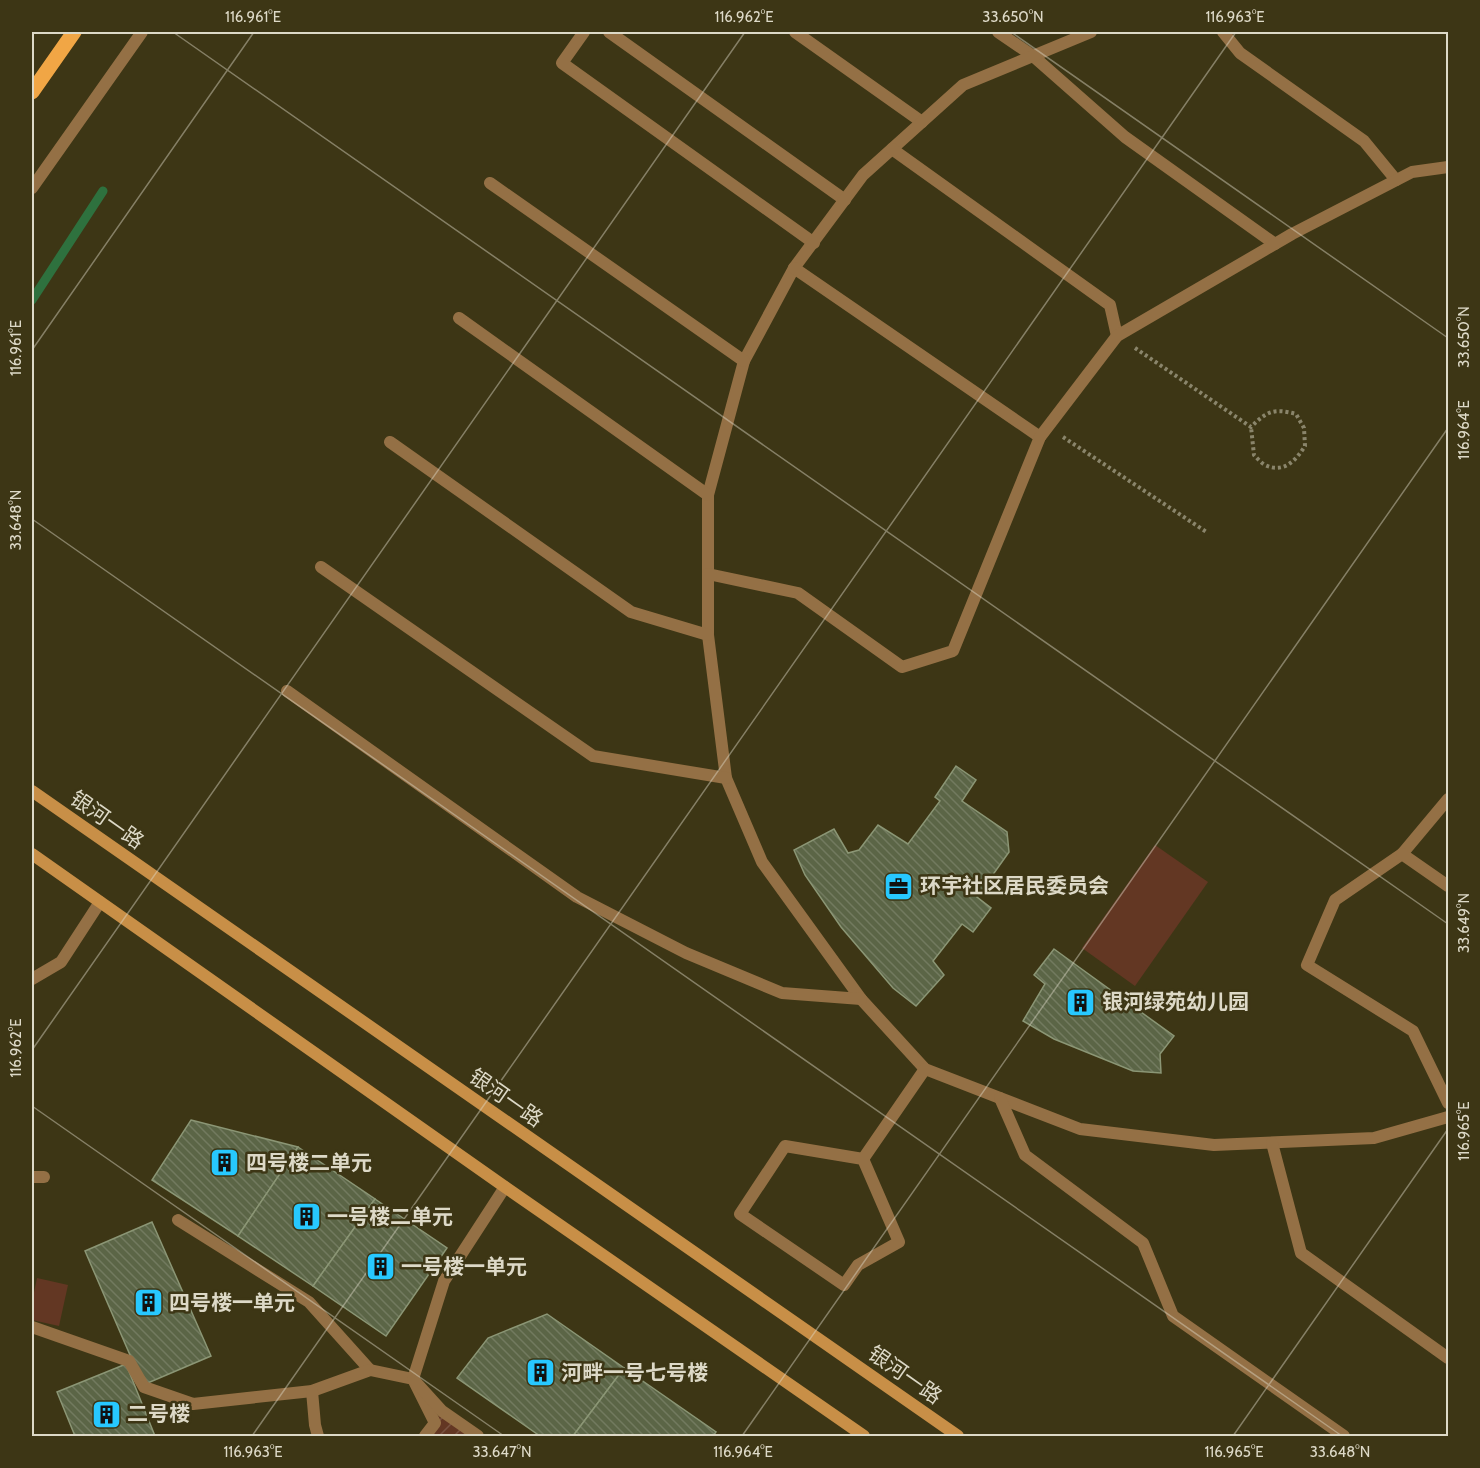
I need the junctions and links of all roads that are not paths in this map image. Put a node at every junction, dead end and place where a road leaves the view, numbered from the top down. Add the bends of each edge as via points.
1 (74, 32) edge
2 (142, 32) edge
3 (584, 32) edge
4 (609, 32) edge
5 (795, 32) edge
6 (998, 32) edge
7 (1091, 32) edge
8 (1223, 32) edge
9 (1033, 56) junction
10 (32, 92) edge
11 (922, 122) junction
12 (892, 149) junction
13 (1449, 168) edge
14 (1396, 180) junction
15 (490, 183) dead end
16 (32, 188) edge
17 (845, 200) junction
18 (814, 243) junction
19 (1275, 244) junction
20 (794, 268) junction
21 (459, 318) dead end
22 (1117, 336) junction
23 (744, 361) junction
24 (1044, 432) junction
25 (390, 442) dead end
26 (708, 495) junction
27 (321, 567) dead end
28 (708, 574) junction
29 (708, 635) junction
30 (287, 690) dead end
31 (726, 778) junction
32 (32, 791) edge
33 (1449, 799) edge
34 (32, 854) edge
35 (1402, 854) junction
36 (1449, 886) edge
37 (100, 902) junction
38 (32, 980) edge
39 (861, 999) junction
40 (926, 1069) junction
41 (1000, 1098) junction
42 (1449, 1103) edge
43 (1449, 1117) edge
44 (1272, 1143) junction
45 (863, 1159) junction
46 (505, 1187) junction
47 (178, 1220) dead end
48 (32, 1327) edge
49 (1449, 1358) edge
50 (370, 1370) junction
51 (413, 1378) junction
52 (312, 1391) junction
53 (318, 1437) edge
54 (425, 1437) edge
55 (478, 1437) edge
56 (864, 1437) edge
57 (958, 1437) edge
58 (1344, 1437) edge

1 - 10 main road
2 - 16 street
3 - 18 street via 562,63
4 - 17 street
5 - 11 street
6 - 9 street
7 - 9 street
8 - 14 street via 1239,52 1364,141
9 - 11 street via 963,86
9 - 19 street via 1125,137
11 - 12 street
12 - 17 street via 863,175
12 - 22 street via 1110,304
13 - 14 street via 1412,172
14 - 19 street
15 - 23 street
17 - 18 street
18 - 20 street
19 - 22 street
20 - 23 street
20 - 24 street
21 - 26 street
22 - 24 street
23 - 26 street
24 - 28 street via 953,651 902,667 798,593
25 - 29 street via 631,612
26 - 28 street
27 - 31 street via 593,756
28 - 29 street
29 - 31 street
30 - 39 street via 577,897 686,953 782,993
31 - 39 street via 762,862
32 - 57 main road, 银河一路
33 - 35 street
34 - 37 main road
35 - 36 street
35 - 42 street via 1335,900 1307,965 1413,1031
37 - 38 street via 61,962
37 - 46 main road
39 - 40 street
40 - 41 street
40 - 45 street
41 - 44 street via 1080,1129 1214,1145
41 - 58 street via 1025,1155 1143,1243 1173,1316
43 - 44 street via 1374,1138
44 - 49 street via 1300,1253
45 - 45 street via 899,1242 858,1265 844,1285 740,1214 785,1146
46 - 51 street via 444,1281
46 - 56 main road
47 - 50 street via 309,1302
48 - 52 street via 129,1361 144,1387 193,1404
50 - 51 street
50 - 52 street
51 - 54 street via 435,1422
51 - 55 street via 442,1411
52 - 53 street

